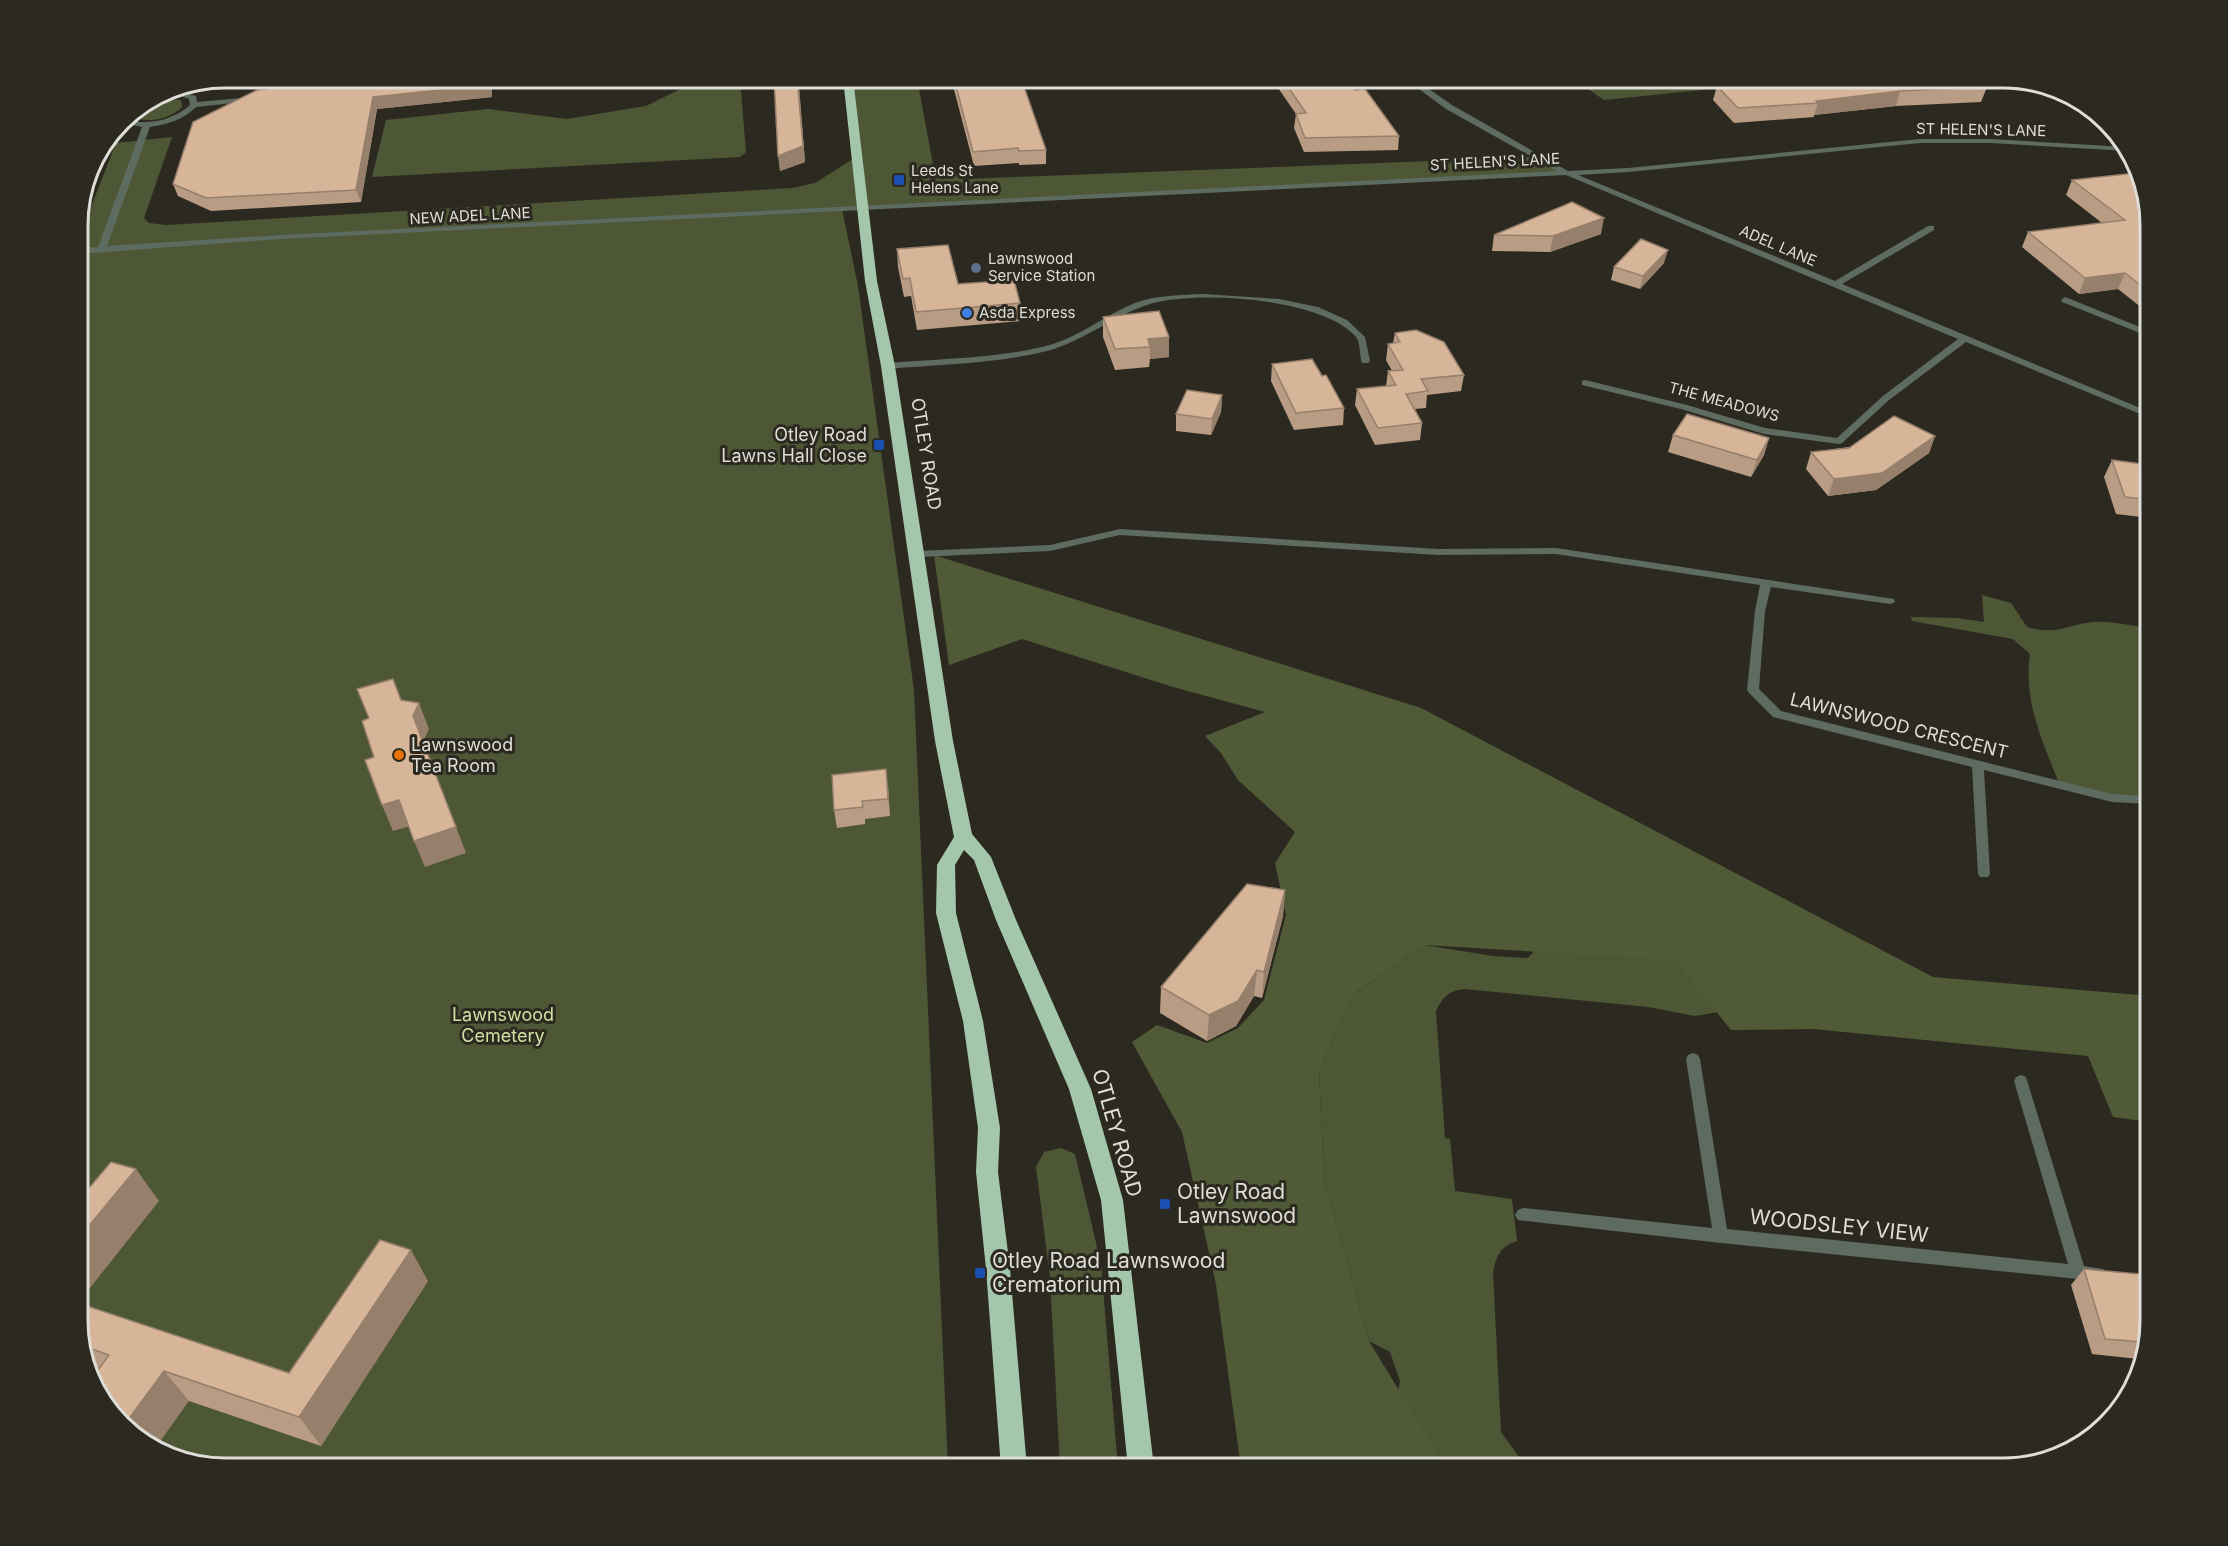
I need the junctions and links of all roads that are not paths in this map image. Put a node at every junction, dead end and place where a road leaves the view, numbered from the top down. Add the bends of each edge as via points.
1 (849, 88) edge
2 (1422, 88) edge
3 (185, 95) edge
4 (262, 98) edge
5 (194, 105) junction
6 (134, 123) edge
7 (147, 125) junction
8 (2115, 147) edge
9 (1564, 172) junction
10 (864, 208) junction
11 (1931, 228) dead end
12 (102, 248) junction
13 (89, 250) edge
14 (1835, 285) junction
15 (2064, 300) dead end
16 (2140, 330) edge
17 (1965, 338) junction
18 (1365, 361) dead end
19 (888, 366) junction
20 (1585, 383) dead end
21 (2140, 410) edge
22 (918, 554) junction
23 (1766, 583) junction
24 (1890, 601) dead end
25 (1978, 765) junction
26 (2140, 799) edge
27 (963, 837) junction
28 (1984, 874) dead end
29 (1693, 1059) dead end
30 (2021, 1081) dead end
31 (1523, 1215) dead end
32 (1722, 1236) junction
33 (2078, 1272) junction
34 (2109, 1276) edge
35 (1013, 1458) edge
36 (1140, 1458) edge

1 - 10 highway, OTLEY ROAD
2 - 9 street, ADEL LANE
3 - 5 street via 193,98
4 - 5 street
5 - 7 street via 182,116
6 - 7 street
7 - 12 street
8 - 9 street, ST HELEN'S LANE via 1920,141 1628,170
9 - 10 street, ST HELEN'S LANE
9 - 14 street, ADEL LANE
10 - 12 street, NEW ADEL LANE
10 - 19 highway, OTLEY ROAD via 871,281
11 - 14 street
12 - 13 street, NEW ADEL LANE
14 - 17 street, ADEL LANE
15 - 16 street
17 - 20 street, THE MEADOWS via 1886,398 1839,441 1764,431
17 - 21 street, ADEL LANE
18 - 19 street via 1365,344 1354,327 1324,311 1197,295 1149,301 1089,333 1047,349
19 - 22 highway, OTLEY ROAD
22 - 23 street via 1050,548 1120,532 1438,552 1557,551
22 - 27 highway, OTLEY ROAD via 944,741
23 - 24 street
23 - 25 street, LAWNSWOOD CRESCENT via 1753,690 1777,714
25 - 26 street, LAWNSWOOD CRESCENT via 2112,798
25 - 28 street
27 - 35 highway via 946,865 946,913 973,1021 989,1128 987,1172
27 - 36 highway, OTLEY ROAD via 982,857 1076,1078 1112,1200
29 - 32 street
30 - 33 street
31 - 32 street, WOODSLEY VIEW
32 - 33 street, WOODSLEY VIEW
33 - 34 street, WOODSLEY VIEW

